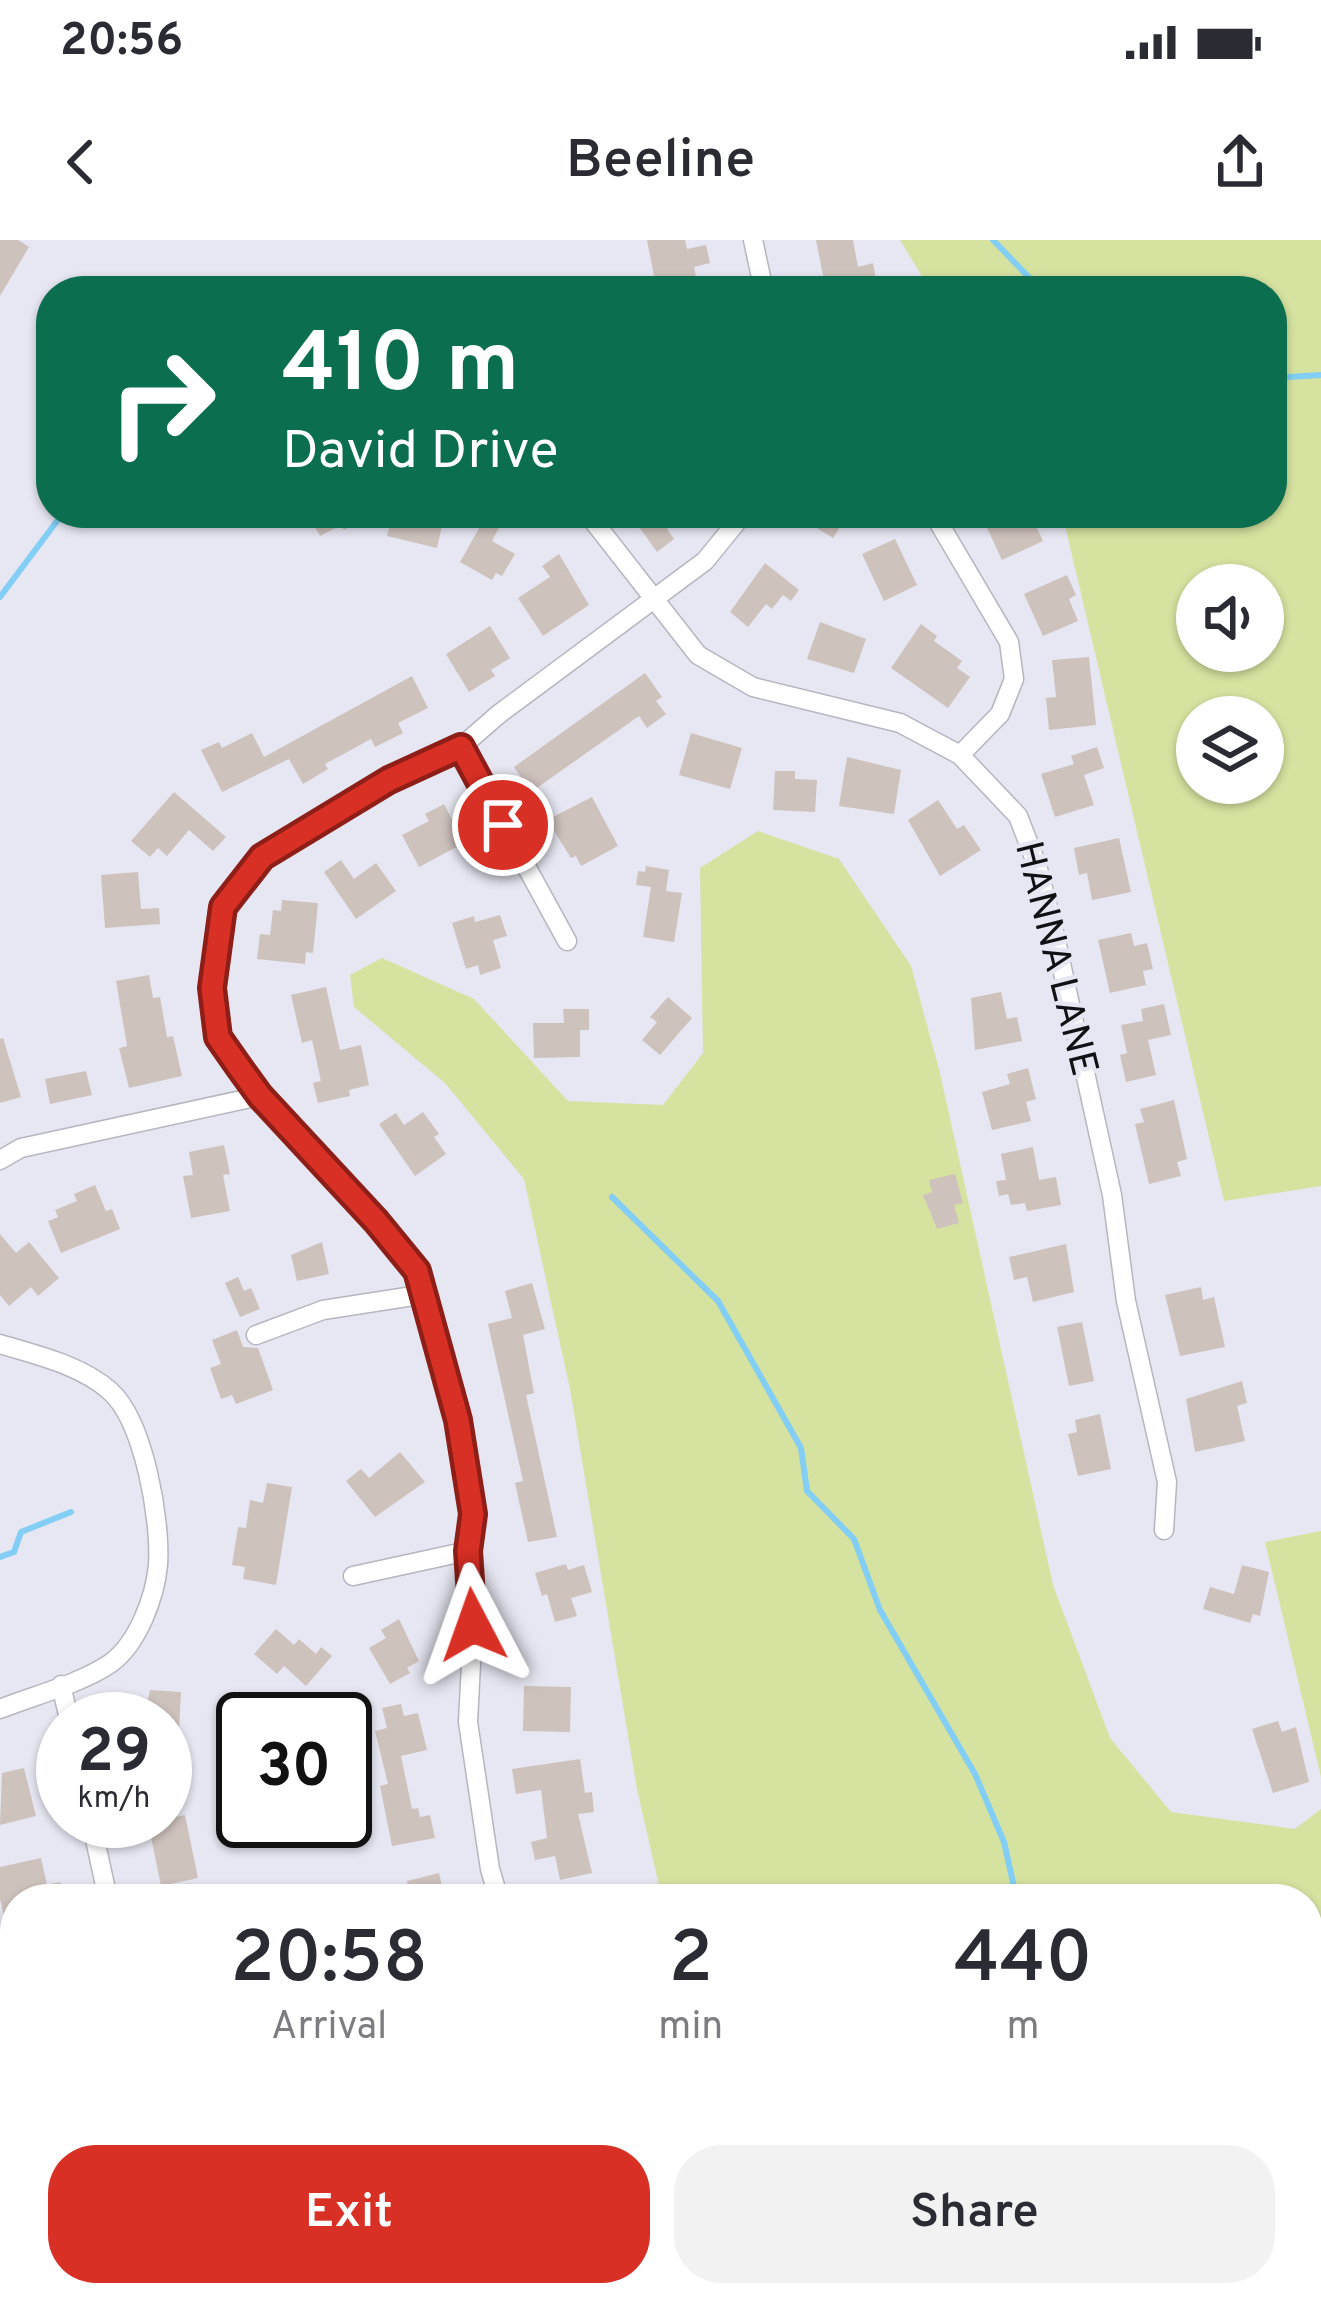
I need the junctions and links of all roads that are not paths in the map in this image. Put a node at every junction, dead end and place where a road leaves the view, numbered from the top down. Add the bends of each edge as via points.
1 (753, 240) edge
2 (761, 276) edge
3 (598, 528) edge
4 (732, 528) edge
5 (942, 528) edge
6 (654, 601) junction
7 (461, 747) junction
8 (960, 755) junction
9 (567, 941) dead end
10 (260, 1096) junction
11 (0, 1160) edge
12 (426, 1294) junction
13 (256, 1335) dead end
14 (0, 1344) edge
15 (1164, 1530) dead end
16 (468, 1551) junction
17 (353, 1576) dead end
18 (62, 1685) junction
19 (63, 1692) edge
20 (0, 1709) edge
21 (97, 1848) edge
22 (105, 1884) edge
23 (494, 1884) edge

1 - 2 street
3 - 6 street, HANNA LANE
4 - 6 street
5 - 8 street via 1009,642 1014,679 1000,714
6 - 7 street
6 - 8 street, HANNA LANE via 698,655 753,687 900,723
7 - 9 street
7 - 10 street via 262,857 223,907 212,988 218,1037
8 - 15 street, HANNA LANE via 1018,816 1036,865 1112,1196 1126,1301 1167,1482
10 - 11 street via 21,1148
10 - 12 street via 404,1252
12 - 13 street via 323,1310
12 - 16 street via 458,1420 473,1514
14 - 18 street via 61,1363 110,1390 134,1422 154,1510 152,1598 112,1662
16 - 17 street
16 - 23 street via 468,1722
18 - 19 street
18 - 20 street
21 - 22 street

